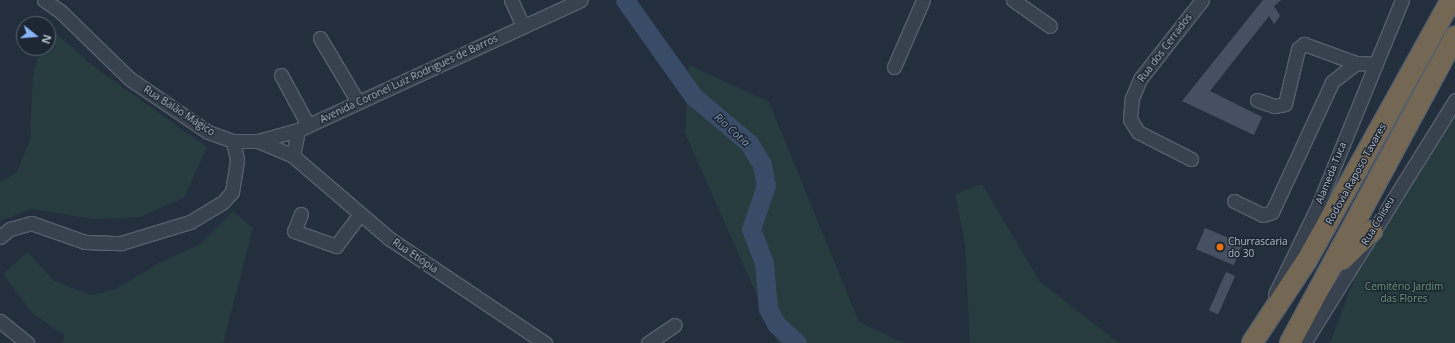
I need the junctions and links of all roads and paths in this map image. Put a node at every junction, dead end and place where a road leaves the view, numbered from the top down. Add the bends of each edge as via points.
1 (44, 0) edge
2 (511, 0) edge
3 (580, 0) edge
4 (923, 0) edge
5 (1013, 0) edge
6 (1202, 0) edge
7 (1402, 0) edge
8 (1451, 0) edge
9 (523, 26) junction
10 (1050, 26) dead end
11 (1455, 37) edge
12 (320, 38) dead end
13 (1356, 63) junction
14 (1376, 64) junction
15 (894, 67) dead end
16 (281, 75) dead end
17 (1257, 100) dead end
18 (1455, 100) edge
19 (358, 102) junction
20 (303, 128) junction
21 (233, 141) junction
22 (258, 141) junction
23 (293, 156) junction
24 (1191, 159) dead end
25 (1234, 201) dead end
26 (301, 214) dead end
27 (359, 215) junction
28 (1372, 231) junction
29 (0, 237) edge
30 (1329, 273) junction
31 (0, 321) edge
32 (675, 325) dead end
33 (1252, 342) edge
34 (1301, 342) edge
35 (27, 343) edge
36 (546, 343) edge
37 (648, 343) edge

1 - 21 street, Rua Balão Mágico via 60,11 130,79 208,132
2 - 9 street
3 - 9 street, Avenida Coronel Luiz Rodrigues de Barros
4 - 15 street
5 - 10 street
6 - 24 street, Rua dos Cerrados via 1140,79 1132,98 1130,119 1138,132
7 - 14 street, Alameda Tuca
8 - 33 highway, Rodovia Raposo Tavares via 1336,211
9 - 19 street, Avenida Coronel Luiz Rodrigues de Barros
11 - 30 highway
12 - 19 street
13 - 14 street
13 - 17 street via 1304,44 1298,49 1285,104 1274,106
13 - 25 street via 1332,82 1272,212 1263,215
14 - 33 street, Alameda Tuca via 1317,208
16 - 20 street
18 - 28 street, Rua Coliseu
19 - 20 street, Avenida Coronel Luiz Rodrigues de Barros
20 - 22 street, Avenida Coronel Luiz Rodrigues de Barros
20 - 23 street
21 - 22 street, Avenida Coronel Luiz Rodrigues de Barros
21 - 29 street via 237,159 232,192 222,203 190,222 121,243 86,242 31,223 10,229
22 - 23 street, Rua Etiópia
23 - 27 street, Rua Etiópia
26 - 27 street via 294,231 336,246
27 - 36 street, Rua Etiópia
28 - 30 highway
28 - 34 street, Rua Coliseu
30 - 34 highway
31 - 35 street
32 - 37 street

